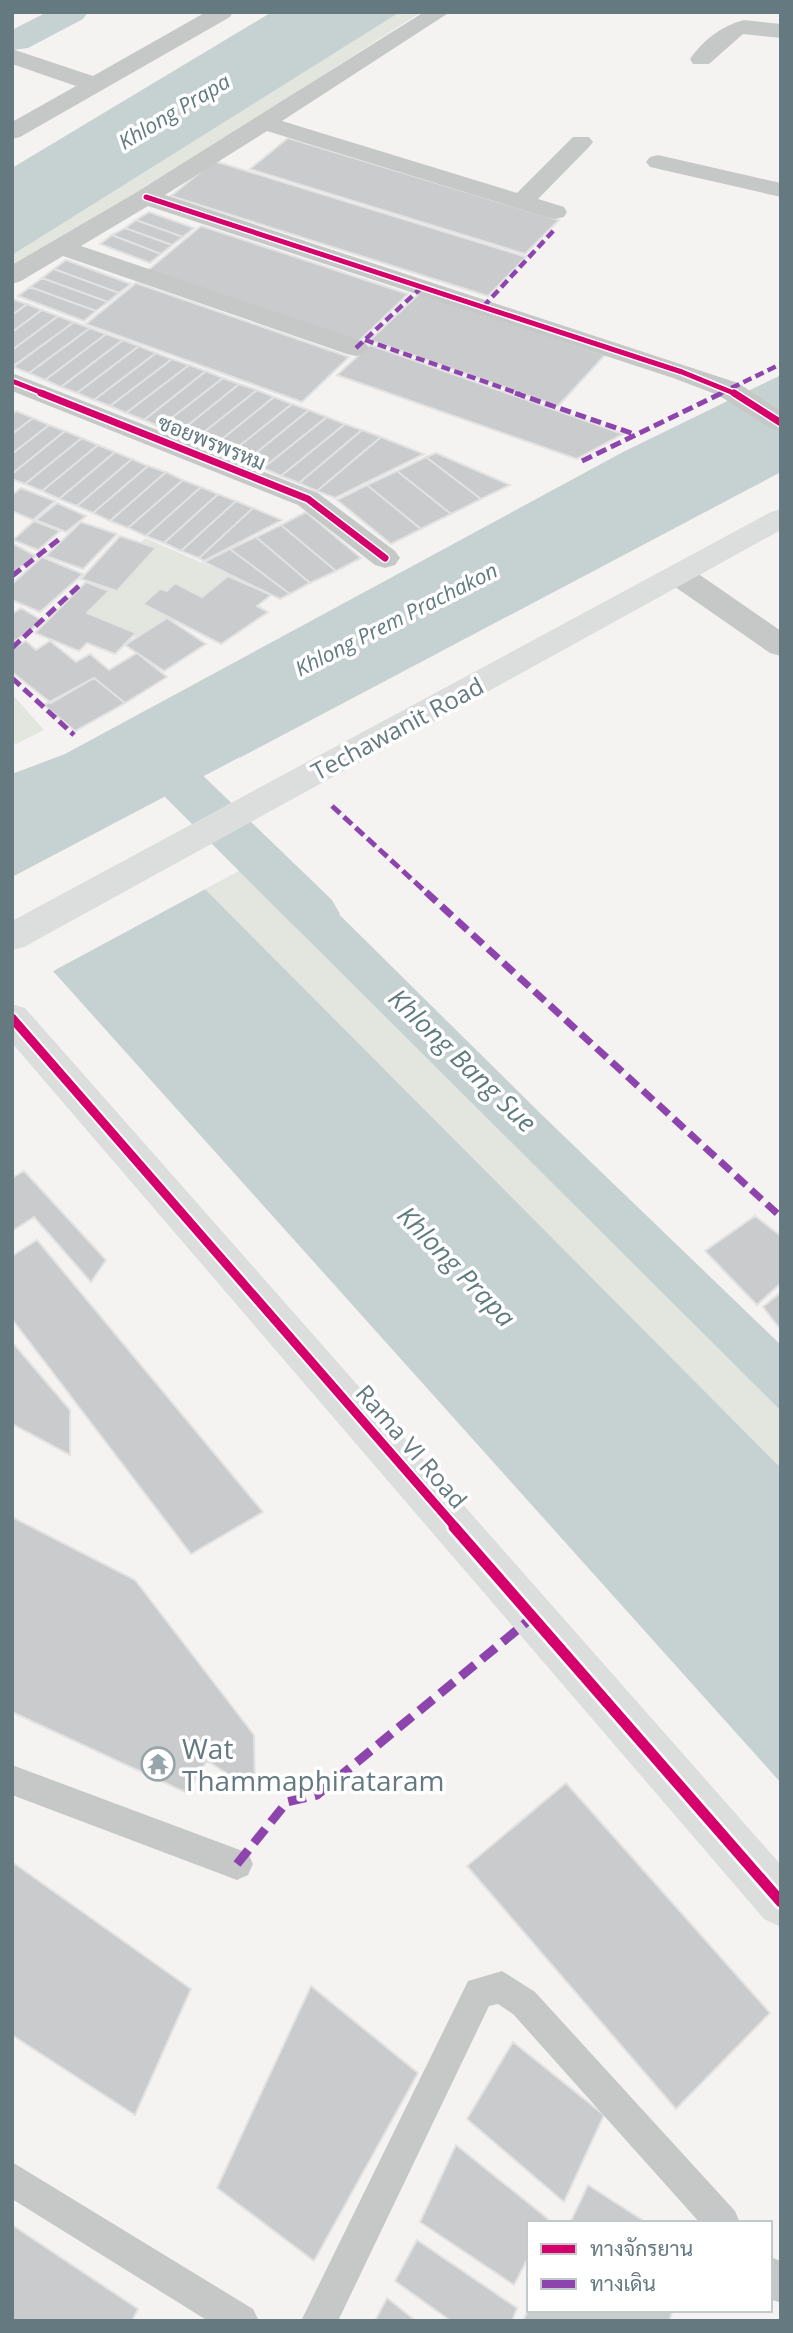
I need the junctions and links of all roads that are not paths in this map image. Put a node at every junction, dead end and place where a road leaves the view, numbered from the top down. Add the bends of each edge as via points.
1 (222, 12) edge
2 (439, 12) edge
3 (781, 30) edge
4 (12, 57) edge
5 (701, 58) dead end
6 (93, 84) junction
7 (265, 123) junction
8 (12, 132) edge
9 (581, 142) dead end
10 (658, 162) dead end
11 (781, 190) edge
12 (146, 197) junction
13 (522, 202) junction
14 (555, 212) dead end
15 (61, 247) junction
16 (12, 276) edge
17 (356, 348) dead end
18 (12, 381) edge
19 (781, 422) edge
20 (781, 518) edge
21 (385, 558) dead end
22 (679, 575) junction
23 (781, 646) edge
24 (17, 935) edge
25 (12, 1018) edge
26 (12, 1780) edge
27 (237, 1864) dead end
28 (781, 1902) edge
29 (12, 2179) edge
30 (721, 2221) edge
31 (241, 2321) edge
32 (320, 2321) edge

1 - 6 street
2 - 7 street
3 - 5 street via 750,25 733,28
4 - 6 street
6 - 8 street
7 - 12 street
7 - 13 street
9 - 13 street
10 - 11 street
12 - 15 street
12 - 19 street via 682,372 733,393
13 - 14 street
15 - 16 street
15 - 17 street
18 - 21 street, ซอยพรพรหม via 308,499
20 - 22 main road, Techawanit Road
22 - 23 street
22 - 24 main road, Techawanit Road
25 - 28 main road, Rama VI Road
26 - 27 lane
29 - 31 lane
30 - 32 lane via 524,2003 502,1987 479,1992

